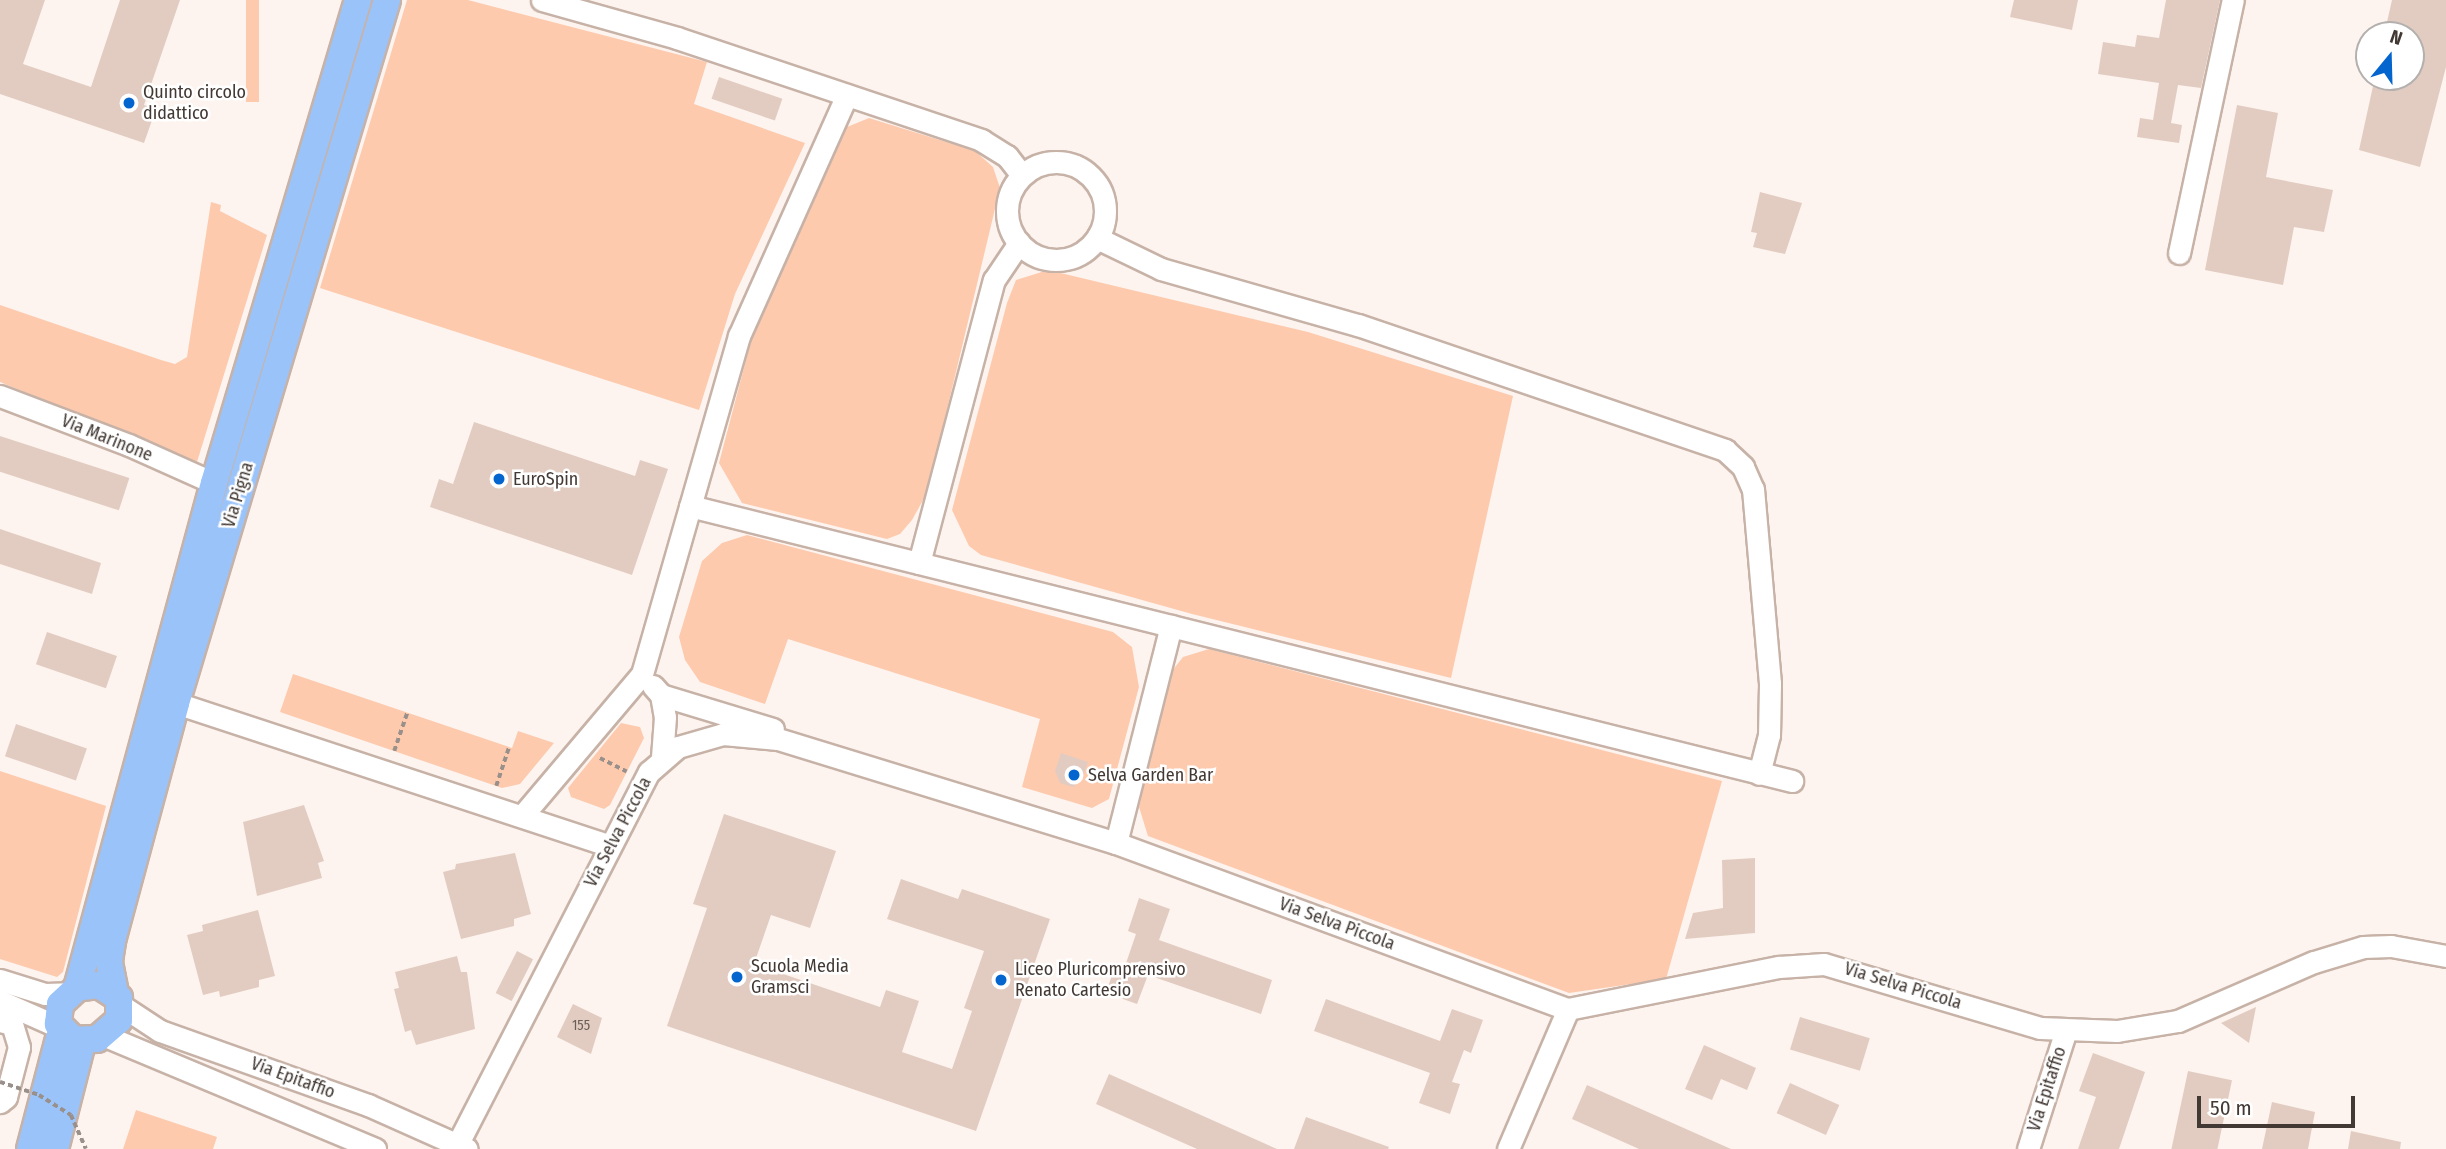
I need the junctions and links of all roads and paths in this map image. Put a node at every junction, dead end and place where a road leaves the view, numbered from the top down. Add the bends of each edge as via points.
1 (358, 0) edge
2 (387, 0) edge
3 (542, 0) edge
4 (2233, 0) edge
5 (847, 95) junction
6 (1022, 175) junction
7 (1097, 238) junction
8 (1019, 243) junction
9 (2179, 253) dead end
10 (0, 396) edge
11 (214, 483) junction
12 (690, 506) junction
13 (919, 564) junction
14 (1171, 626) junction
15 (642, 674) junction
16 (661, 695) junction
17 (176, 704) junction
18 (407, 713) dead end
19 (509, 747) dead end
20 (581, 747) junction
21 (815, 750) junction
22 (394, 751) dead end
23 (662, 757) junction
24 (1759, 774) junction
25 (644, 781) junction
26 (1792, 781) dead end
27 (496, 786) dead end
28 (522, 816) junction
29 (1116, 842) junction
30 (610, 845) junction
31 (2446, 956) edge
32 (0, 980) edge
33 (73, 991) junction
34 (118, 1000) junction
35 (0, 1001) edge
36 (1568, 1009) junction
37 (0, 1021) edge
38 (2066, 1030) junction
39 (76, 1034) junction
40 (0, 1083) edge
41 (0, 1101) edge
42 (460, 1147) edge
43 (30, 1149) edge
44 (55, 1149) edge
45 (86, 1149) edge
46 (375, 1149) edge
47 (1508, 1149) edge
48 (2028, 1149) edge

1 - 11 main road
2 - 17 main road, Via Pigna
3 - 5 street via 643,27
4 - 9 street
5 - 6 street via 981,140 1007,156
5 - 12 street via 748,314
6 - 7 street via 1056,162 1087,173 1099,188 1105,208
6 - 8 street via 1006,207 1008,224
7 - 8 street via 1075,256 1055,260 1032,254
7 - 24 street via 1161,269 1359,325 1725,450 1743,467 1753,489 1770,684 1769,736
8 - 13 street via 994,280
10 - 11 street, Via Marinone via 130,445
11 - 33 main road
12 - 13 street
12 - 15 street
13 - 14 street
14 - 24 street
14 - 29 street
15 - 16 street
15 - 20 street
16 - 21 street via 740,716
16 - 23 street
17 - 28 street
17 - 34 main road, Via Pigna via 113,937 109,961
18 - 22 path
19 - 27 path
20 - 25 path
20 - 28 street
21 - 23 street, Via Selva Piccola via 766,737 723,734 695,740
21 - 29 street, Via Selva Piccola
23 - 25 street, Via Selva Piccola
24 - 26 street
25 - 30 street, Via Selva Piccola
28 - 30 street
29 - 36 street, Via Selva Piccola
30 - 42 street, Via Selva Piccola
31 - 38 street, Via Selva Piccola via 2391,946 2363,947 2314,962 2161,1026
32 - 33 street, Via Epitaffio via 45,994
33 - 34 main road, Via Epitaffio via 99,985
33 - 39 main road via 60,1004
34 - 39 main road via 119,1020
34 - 42 street, Via Epitaffio via 160,1031 368,1105
35 - 39 street, Via Epitaffio
36 - 38 street, Via Selva Piccola via 1779,968 1824,964 2013,1021
36 - 47 street
37 - 41 street via 12,1024 19,1047 6,1097
38 - 48 street, Via Epitaffio
39 - 43 main road
39 - 44 main road
39 - 46 street, Via Epitaffio
40 - 45 path, bridge via 64,1110 80,1129

